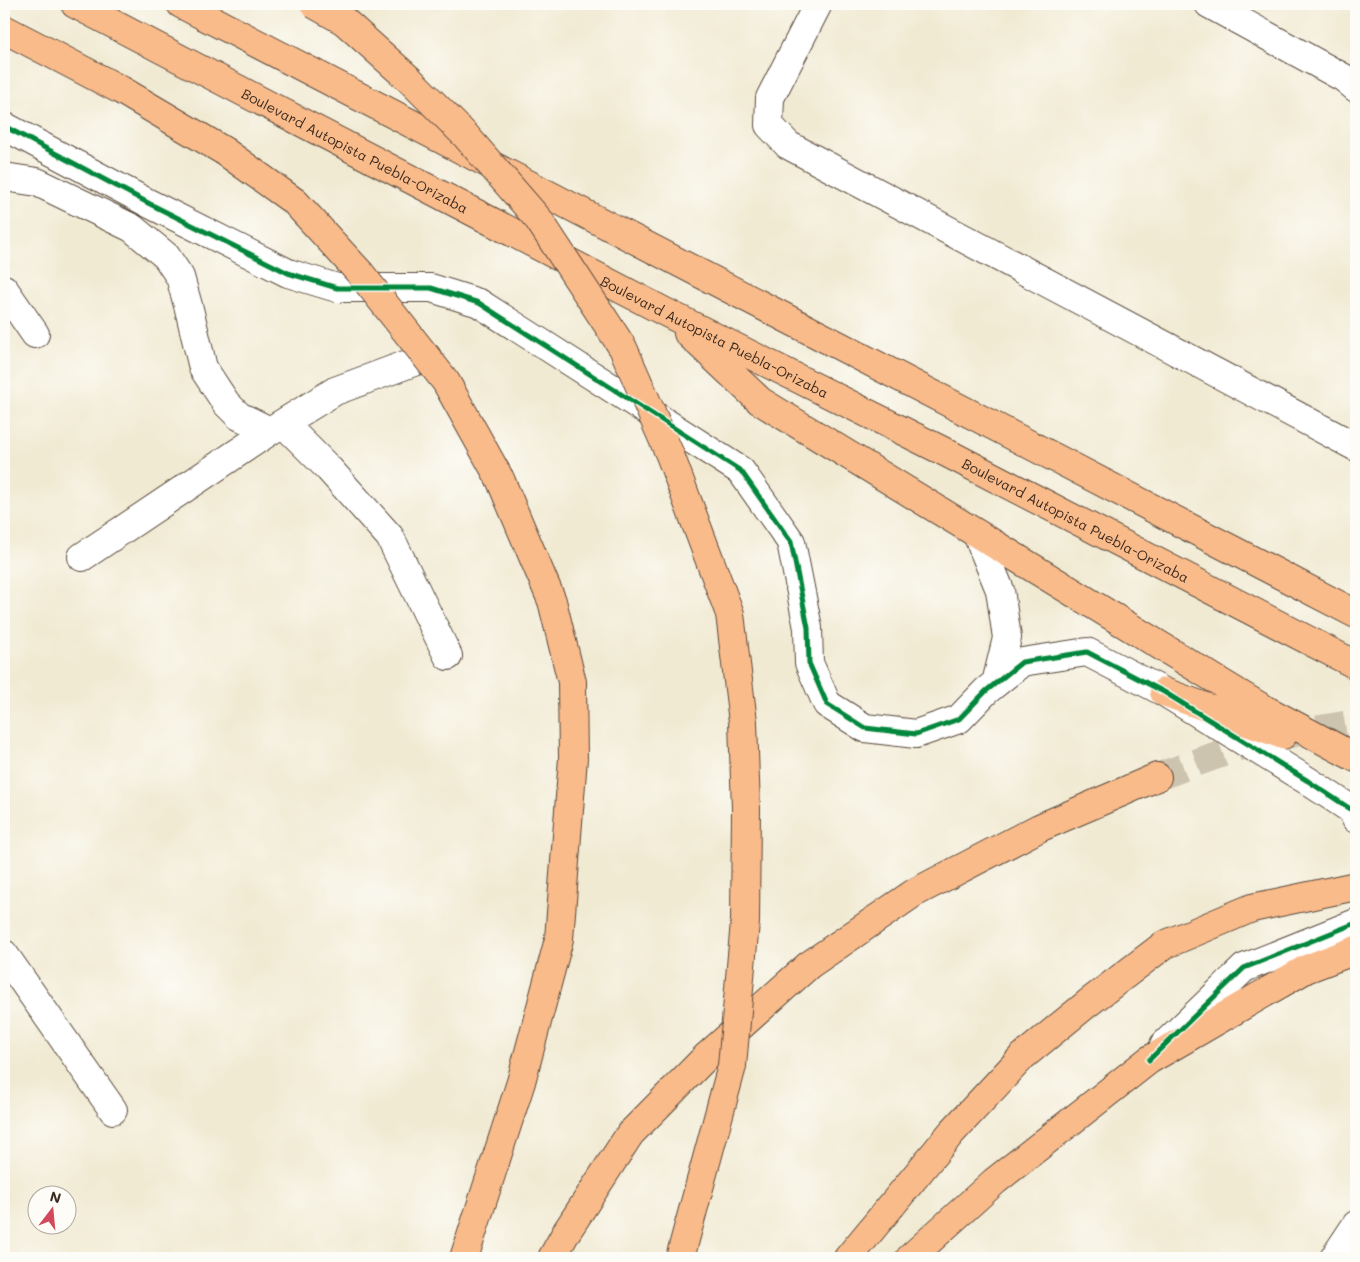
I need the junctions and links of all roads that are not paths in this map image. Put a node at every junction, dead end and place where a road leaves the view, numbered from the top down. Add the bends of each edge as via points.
1 (75, 4) edge
2 (181, 4) edge
3 (314, 4) edge
4 (818, 4) edge
5 (1209, 4) edge
6 (4, 29) edge
7 (1356, 88) edge
8 (4, 126) edge
9 (4, 177) edge
10 (4, 290) edge
11 (665, 312) junction
12 (35, 334) dead end
13 (427, 357) junction
14 (277, 427) junction
15 (1356, 446) edge
16 (977, 534) junction
17 (82, 557) dead end
18 (1356, 614) edge
19 (448, 656) dead end
20 (1356, 665) edge
21 (996, 683) junction
22 (1164, 692) junction
23 (1356, 760) edge
24 (1157, 777) tunnel mouth
25 (1356, 819) edge
26 (1356, 886) edge
27 (1356, 923) edge
28 (1356, 950) edge
29 (4, 954) edge
30 (1149, 1060) junction
31 (113, 1110) dead end
32 (1356, 1225) edge
33 (852, 1252) edge
34 (464, 1258) edge
35 (552, 1258) edge
36 (680, 1258) edge
37 (910, 1258) edge
38 (1334, 1258) edge

1 - 11 highway, Boulevard Autopista Puebla-Orizaba
2 - 18 highway
3 - 36 highway, bridge via 344,21 410,80 466,136 544,228 623,348 670,456 730,614 743,722 746,809 744,922 732,1066
4 - 15 street via 770,98 770,125 788,145
5 - 7 street via 1344,78
6 - 13 highway, bridge via 121,90 224,150 295,202 361,274
8 - 21 street via 288,273 337,288 431,288 479,303 741,471 791,542 808,628 809,663 827,704 865,728 916,734 960,718
9 - 14 street via 37,182 132,228 166,256 180,277 204,368 226,403 239,416
10 - 12 street
11 - 16 highway via 760,401
11 - 20 highway, Boulevard Autopista Puebla-Orizaba
13 - 14 street via 335,391
13 - 34 highway, bridge via 446,382 500,478 552,601 572,682 573,758 559,939 522,1082
14 - 17 street
14 - 19 street via 329,469 390,538
16 - 21 street via 1000,590 1007,638
16 - 23 highway via 1259,706
21 - 22 street via 1022,662 1087,652
22 - 23 highway
22 - 25 street via 1345,805
24 - 35 highway via 1039,828 914,893 809,964 706,1057 630,1134
26 - 33 highway via 1252,908 1164,945 1022,1057 952,1132
27 - 30 street via 1244,968
28 - 30 highway via 1306,969
29 - 31 street
30 - 37 highway via 995,1181
32 - 38 street

